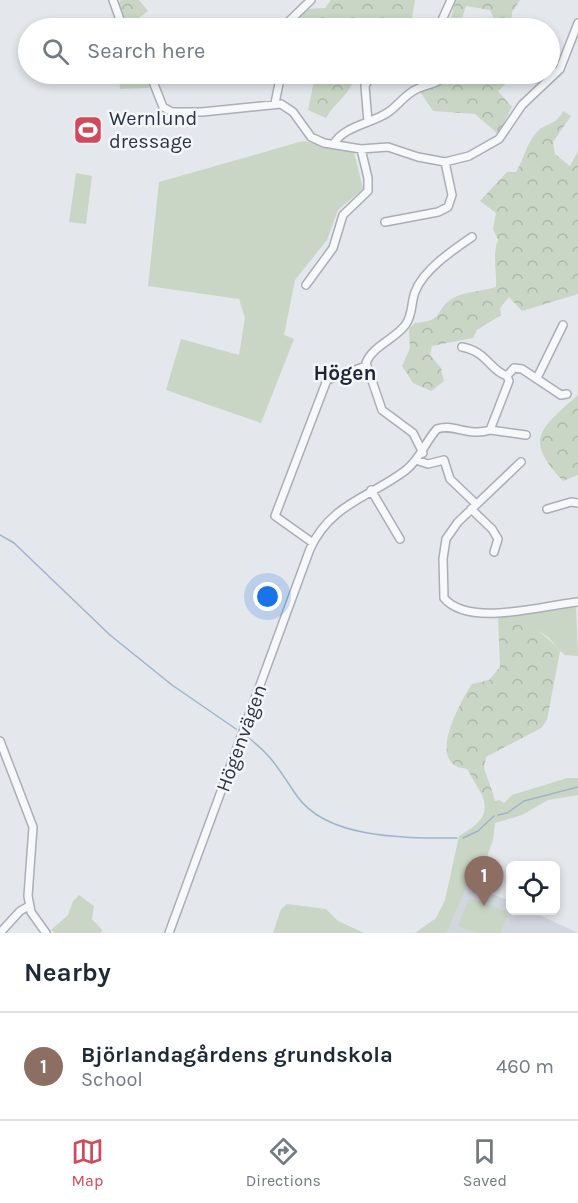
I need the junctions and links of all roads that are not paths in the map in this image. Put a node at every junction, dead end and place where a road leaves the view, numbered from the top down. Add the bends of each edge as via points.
1 (113, 0) edge
2 (311, 0) edge
3 (451, 0) edge
4 (119, 18) edge
5 (292, 18) edge
6 (442, 18) edge
7 (578, 23) edge
8 (560, 69) edge
9 (154, 84) edge
10 (279, 84) edge
11 (366, 84) edge
12 (429, 84) edge
13 (544, 84) edge
14 (275, 103) junction
15 (368, 122) junction
16 (334, 144) junction
17 (361, 149) junction
18 (445, 162) junction
19 (385, 222) dead end
20 (472, 237) dead end
21 (306, 285) dead end
22 (563, 325) dead end
23 (462, 347) dead end
24 (366, 366) junction
25 (507, 376) junction
26 (537, 378) junction
27 (567, 394) dead end
28 (490, 430) junction
29 (526, 435) dead end
30 (423, 453) junction
31 (416, 460) junction
32 (522, 462) dead end
33 (371, 490) junction
34 (578, 503) edge
35 (472, 505) junction
36 (547, 509) dead end
37 (400, 539) dead end
38 (313, 543) junction
39 (494, 552) dead end
40 (578, 602) edge
41 (0, 741) edge
42 (29, 906) junction
43 (0, 933) edge
44 (46, 933) edge
45 (169, 933) edge

1 - 4 street
2 - 5 street
3 - 6 street
7 - 8 street
9 - 14 street via 163,107 172,112
10 - 14 street
11 - 15 street
12 - 15 street via 415,89 387,113
13 - 18 street via 522,105 499,139 469,156
14 - 16 street via 293,112 311,137
15 - 16 street
16 - 17 street
17 - 18 street via 388,147
17 - 21 street via 368,191 343,215 333,248
18 - 19 street via 452,195 448,207
20 - 24 street via 446,254 423,279 405,325 374,351
22 - 26 street
23 - 25 street via 481,353
24 - 30 street via 382,410 413,433
24 - 38 street via 327,380 275,516
25 - 26 street via 518,367
25 - 28 street via 509,381
26 - 27 street via 561,395
28 - 29 street, Högenvägen
28 - 30 street, Högenvägen via 465,432 444,426 432,435
30 - 31 street, Högenvägen
31 - 33 street, Högenvägen
31 - 35 street via 428,464 444,461 450,479
32 - 35 street
33 - 37 street
33 - 38 street, Högenvägen via 340,511
34 - 36 street
35 - 39 street via 498,539
35 - 40 street via 450,531 443,547 442,587 448,603 463,610 495,614
38 - 45 street, Högenvägen
41 - 42 street via 33,826
42 - 43 street
42 - 44 street

